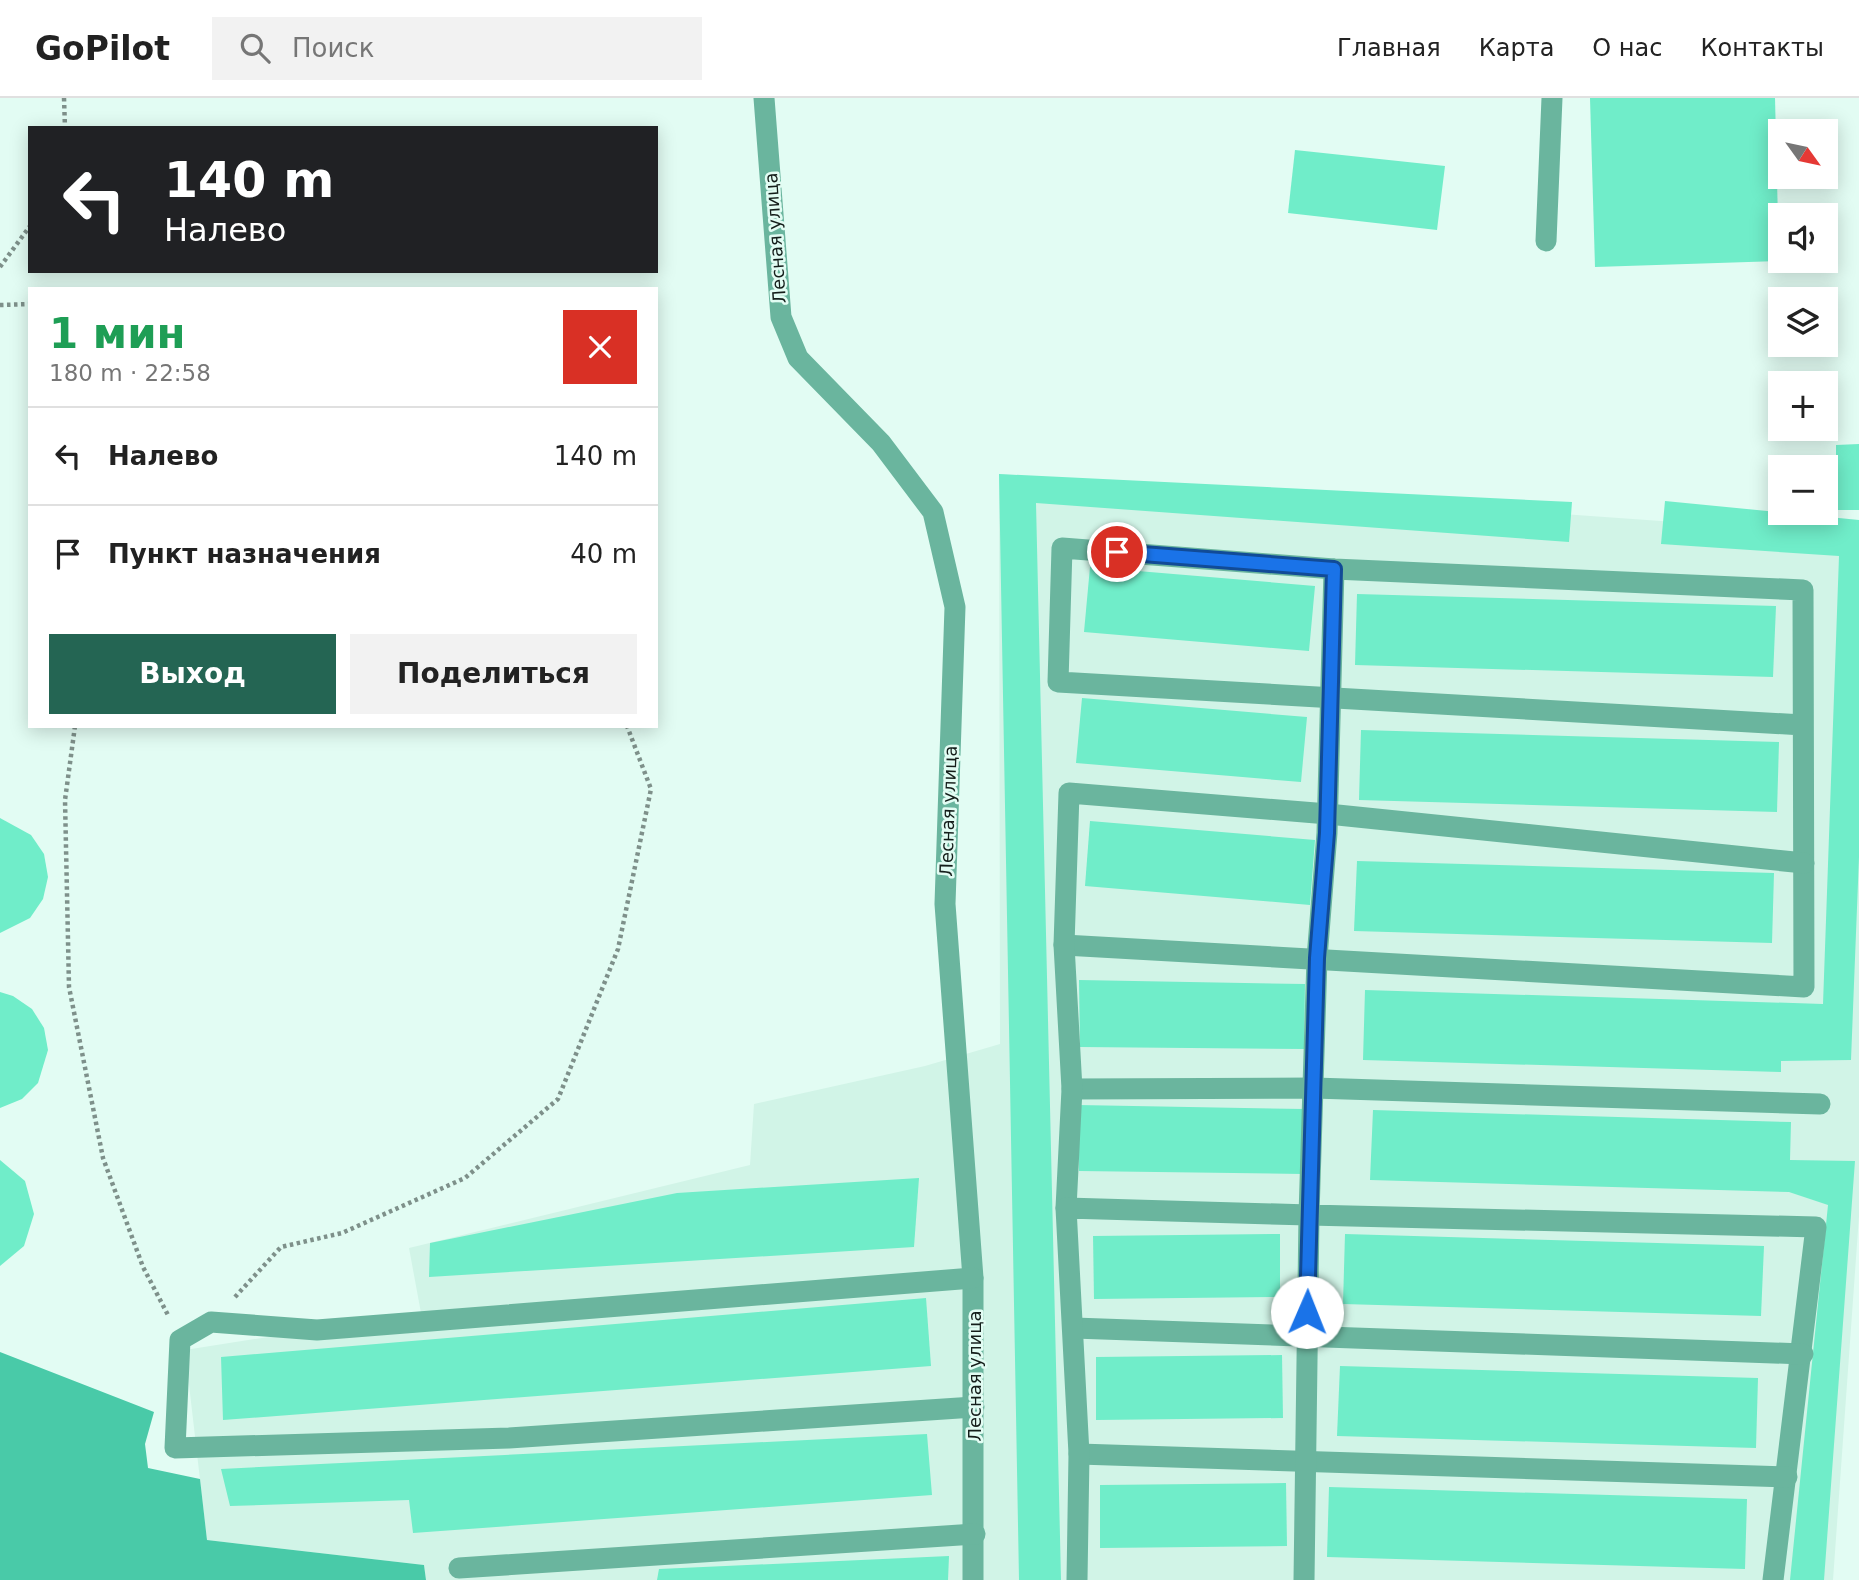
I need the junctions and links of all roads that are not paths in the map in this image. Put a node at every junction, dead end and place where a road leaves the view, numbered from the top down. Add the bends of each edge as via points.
1 (764, 98) edge
2 (1552, 98) edge
3 (1546, 241) dead end
4 (1334, 569) junction
5 (1331, 698) junction
6 (1803, 725) junction
7 (1328, 814) junction
8 (1804, 863) junction
9 (1064, 945) junction
10 (1317, 958) junction
11 (1314, 1088) junction
12 (1072, 1089) junction
13 (1820, 1104) dead end
14 (1066, 1208) junction
15 (1309, 1215) junction
16 (973, 1278) junction
17 (1074, 1328) junction
18 (1307, 1336) junction
19 (1803, 1354) junction
20 (974, 1406) junction
21 (1079, 1454) junction
22 (1306, 1461) junction
23 (1787, 1477) junction
24 (975, 1534) junction
25 (459, 1568) dead end
26 (973, 1580) edge
27 (1077, 1580) edge
28 (1304, 1580) edge
29 (1773, 1580) edge

1 - 16 lane, Лесная улица via 781,317 798,358 881,443 933,512 955,607 945,904
2 - 3 lane
4 - 5 lane
4 - 5 lane via 1062,548 1058,682
4 - 6 lane via 1803,590
5 - 6 lane
5 - 7 lane
6 - 8 lane
7 - 8 lane
7 - 9 lane via 1069,793
7 - 10 lane
8 - 10 lane via 1804,988
9 - 10 lane
9 - 12 lane
10 - 11 lane
11 - 12 lane
11 - 13 lane
11 - 15 lane
12 - 14 lane
14 - 15 lane
14 - 17 lane
15 - 18 lane
15 - 19 lane via 1816,1227
16 - 20 lane, Лесная улица
16 - 20 lane via 317,1330 211,1322 180,1340 175,1447 509,1438
17 - 18 lane
17 - 21 lane
18 - 19 lane
18 - 22 lane
19 - 23 lane
20 - 24 lane, Лесная улица
21 - 22 lane
21 - 27 lane
22 - 23 lane
22 - 28 lane
23 - 29 lane
24 - 25 lane
24 - 26 lane, Лесная улица

